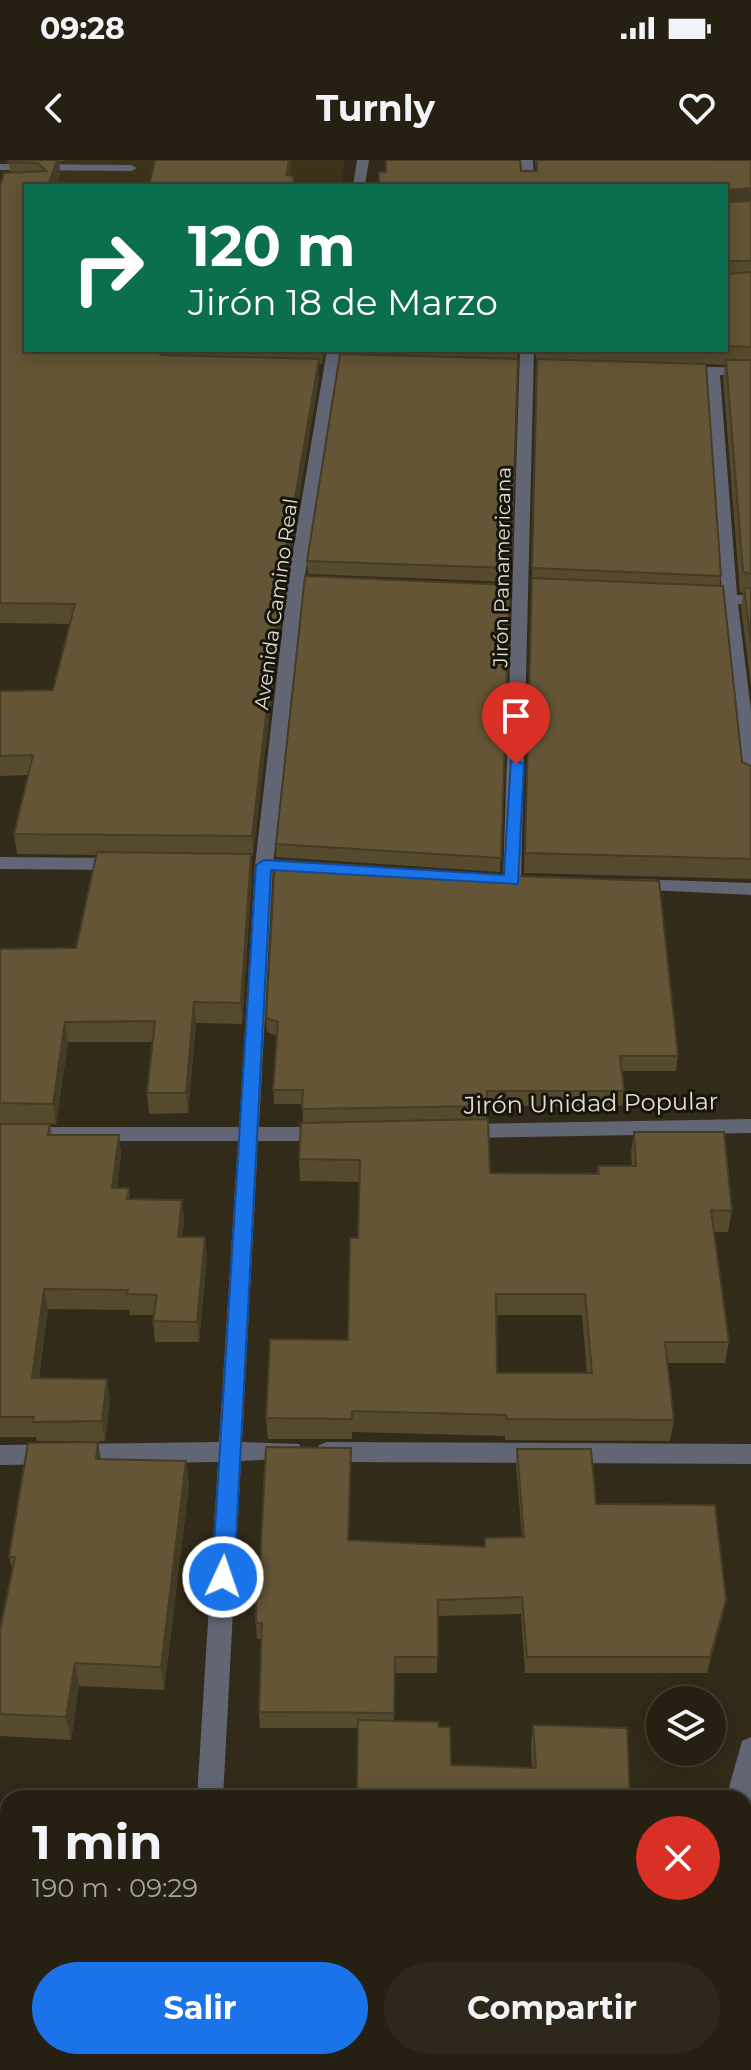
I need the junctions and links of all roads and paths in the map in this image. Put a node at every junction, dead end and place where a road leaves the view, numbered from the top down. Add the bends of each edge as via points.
1 (363, 160) edge
2 (527, 160) edge
3 (132, 164) edge
4 (0, 167) edge
5 (127, 184) edge
6 (359, 184) edge
7 (528, 184) edge
8 (527, 361) edge
9 (333, 362) edge
10 (667, 369) edge
11 (713, 371) junction
12 (751, 372) edge
13 (682, 597) edge
14 (730, 600) junction
15 (751, 600) edge
16 (751, 782) edge
17 (0, 863) edge
18 (140, 864) edge
19 (512, 880) edge
20 (624, 885) edge
21 (751, 889) edge
22 (751, 1126) edge
23 (437, 1132) edge
24 (343, 1133) edge
25 (0, 1134) edge
26 (248, 1135) junction
27 (231, 1451) junction
28 (751, 1454) edge
29 (0, 1455) edge
30 (751, 1749) edge
31 (210, 1790) edge
32 (741, 1790) edge

1 - 6 street
2 - 7 street
3 - 4 street
3 - 5 street
8 - 19 street, Jirón Panamericana
9 - 26 street, Avenida Camino Real via 264,865
10 - 11 street
11 - 12 street
11 - 14 street
13 - 14 street
14 - 15 street
14 - 16 street
17 - 18 street
20 - 21 street
22 - 23 street, Jirón Unidad Popular
24 - 26 street
25 - 26 street
26 - 27 street, Avenida Camino Real
27 - 28 street
27 - 29 street
27 - 31 street, Avenida Camino Real
30 - 32 street

